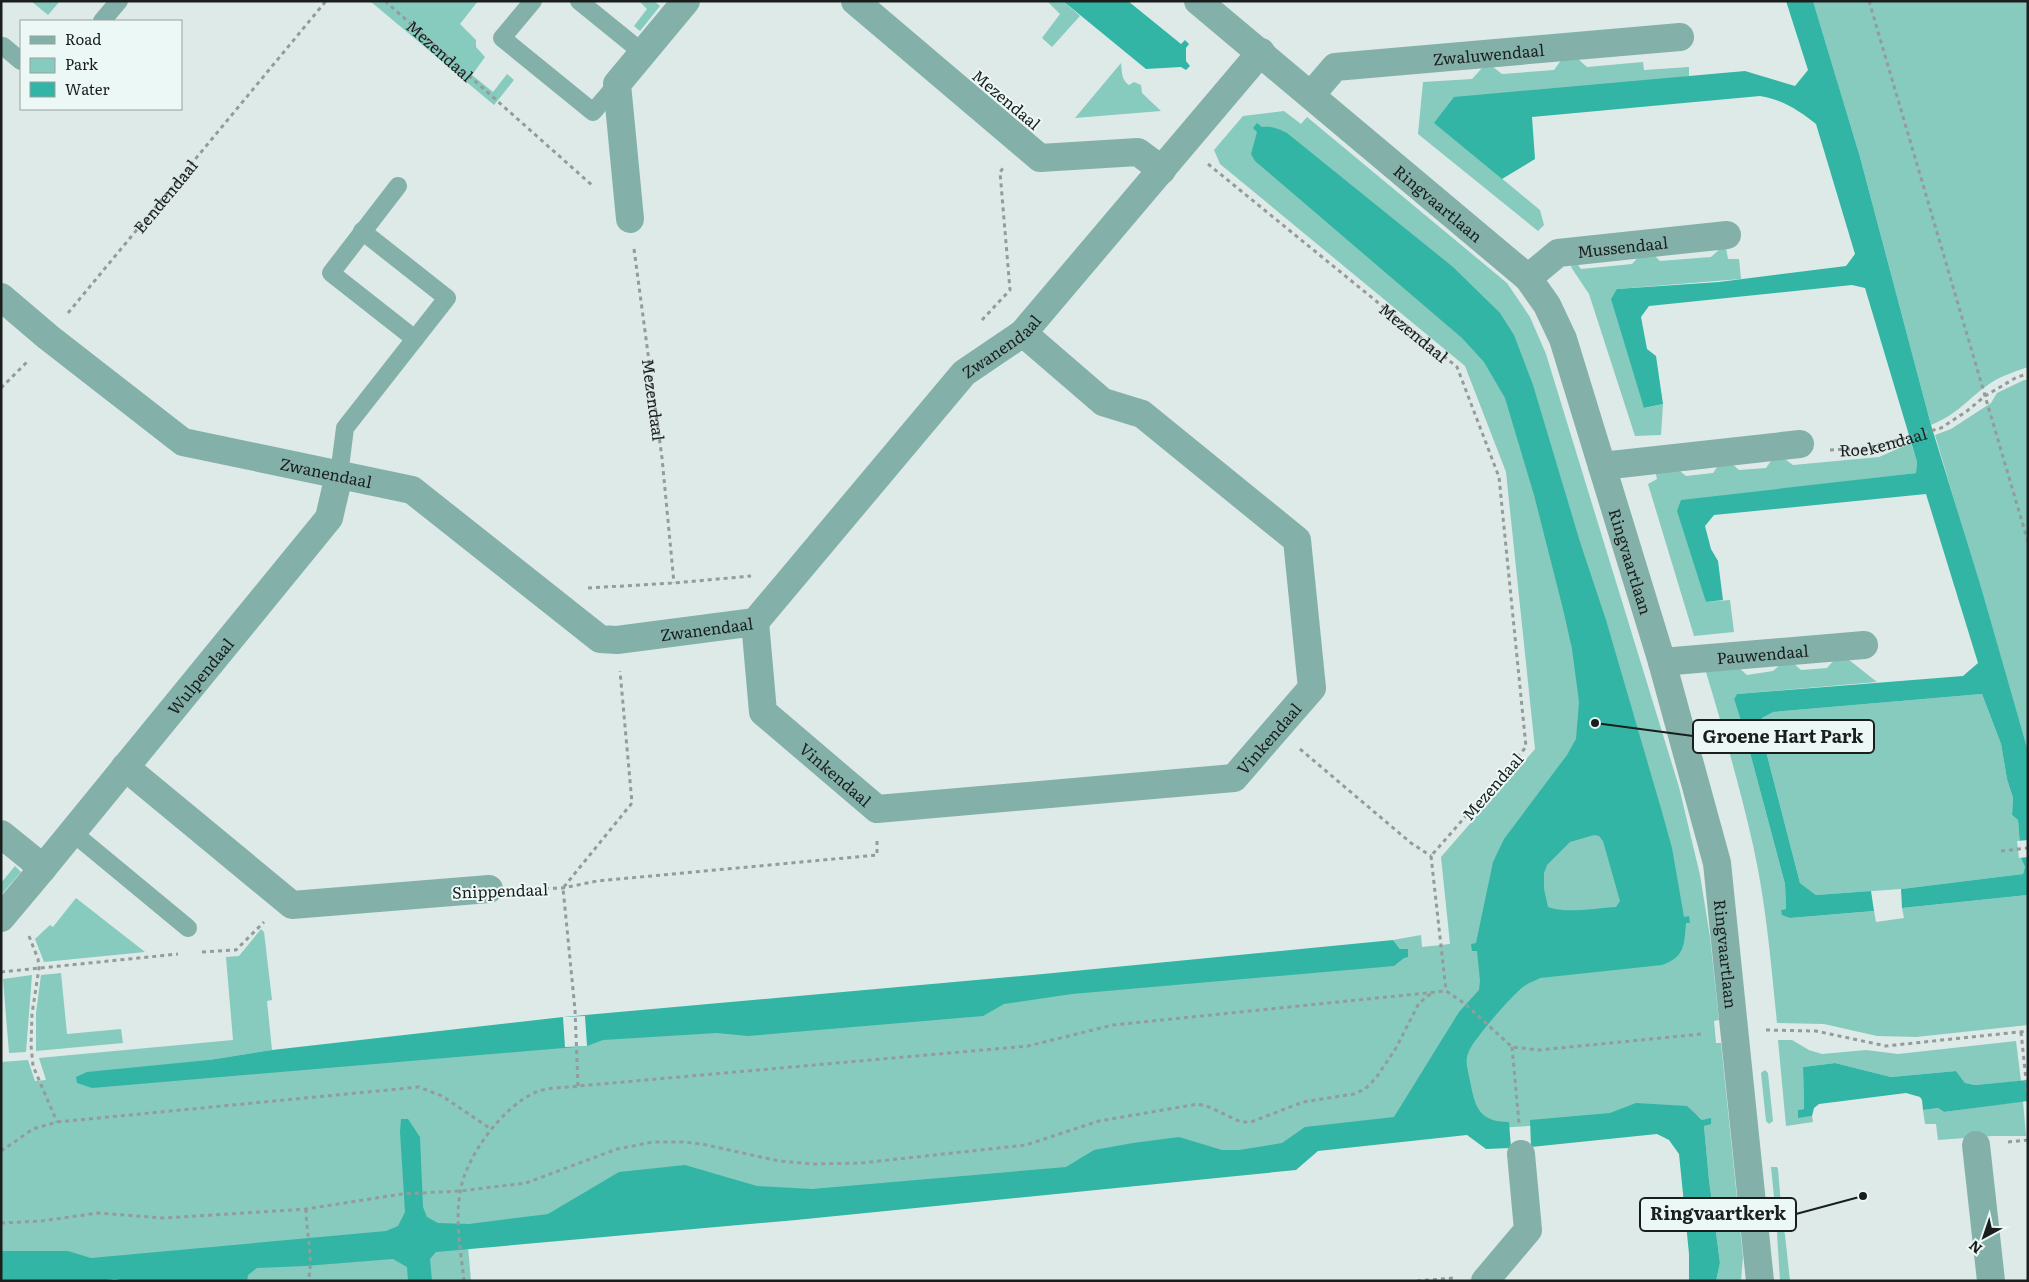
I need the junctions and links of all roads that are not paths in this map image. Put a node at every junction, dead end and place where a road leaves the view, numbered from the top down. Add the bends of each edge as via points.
1 (119, 1) edge
2 (533, 1) edge
3 (579, 1) edge
4 (686, 1) edge
5 (855, 1) edge
6 (1198, 1) edge
7 (103, 20) edge
8 (1680, 37) dead end
9 (1, 48) edge
10 (1261, 52) junction
11 (643, 53) junction
12 (20, 60) edge
13 (617, 84) junction
14 (1312, 94) junction
15 (1162, 170) junction
16 (398, 186) dead end
17 (630, 219) road end
18 (362, 231) junction
19 (1727, 234) dead end
20 (1528, 278) junction
21 (1, 297) edge
22 (1023, 333) junction
23 (415, 339) junction
24 (1800, 444) road end
25 (1602, 466) junction
26 (339, 475) junction
27 (755, 622) junction
28 (1864, 645) dead end
29 (1662, 662) junction
30 (125, 767) junction
31 (72, 832) junction
32 (1, 834) edge
33 (43, 868) junction
34 (488, 890) road end
35 (4, 914) edge
36 (188, 928) dead end
37 (1976, 1144) dead end
38 (1522, 1154) dead end
39 (1485, 1281) edge
40 (1760, 1281) edge
41 (1991, 1281) edge

1 - 7 lane
2 - 13 lane via 502,38 593,112
3 - 11 lane
4 - 11 street
5 - 15 street, Mezendaal via 1040,158 1138,152
6 - 10 street, Ringvaartlaan
8 - 14 street, Zwaluwendaal via 1335,67
9 - 12 lane via 3,46
10 - 14 street, Ringvaartlaan
10 - 15 street, Zwanendaal
11 - 13 street
13 - 17 street
14 - 20 street, Ringvaartlaan
15 - 22 street, Zwanendaal
16 - 18 lane
18 - 23 lane via 447,298
18 - 23 lane via 330,273
19 - 20 street, Mussendaal via 1558,252
20 - 25 street, Ringvaartlaan via 1547,305 1563,339
21 - 26 street, Zwanendaal via 183,442
22 - 27 street, Zwanendaal via 964,372
22 - 27 street, Vinkendaal via 1103,402 1142,414 1297,540 1312,688 1234,778 877,809 763,712
23 - 26 lane via 345,428
24 - 25 street
25 - 29 street, Ringvaartlaan
26 - 27 street, Zwanendaal via 412,490 600,639 617,640
26 - 30 street, Wulpendaal via 329,518
28 - 29 street, Pauwendaal
29 - 40 street, Ringvaartlaan via 1718,863
30 - 31 street, Wulpendaal
30 - 34 street, Snippendaal via 292,904
31 - 33 street, Wulpendaal
31 - 36 lane
32 - 33 street
33 - 35 street, Wulpendaal
37 - 41 street
38 - 39 street via 1528,1230

